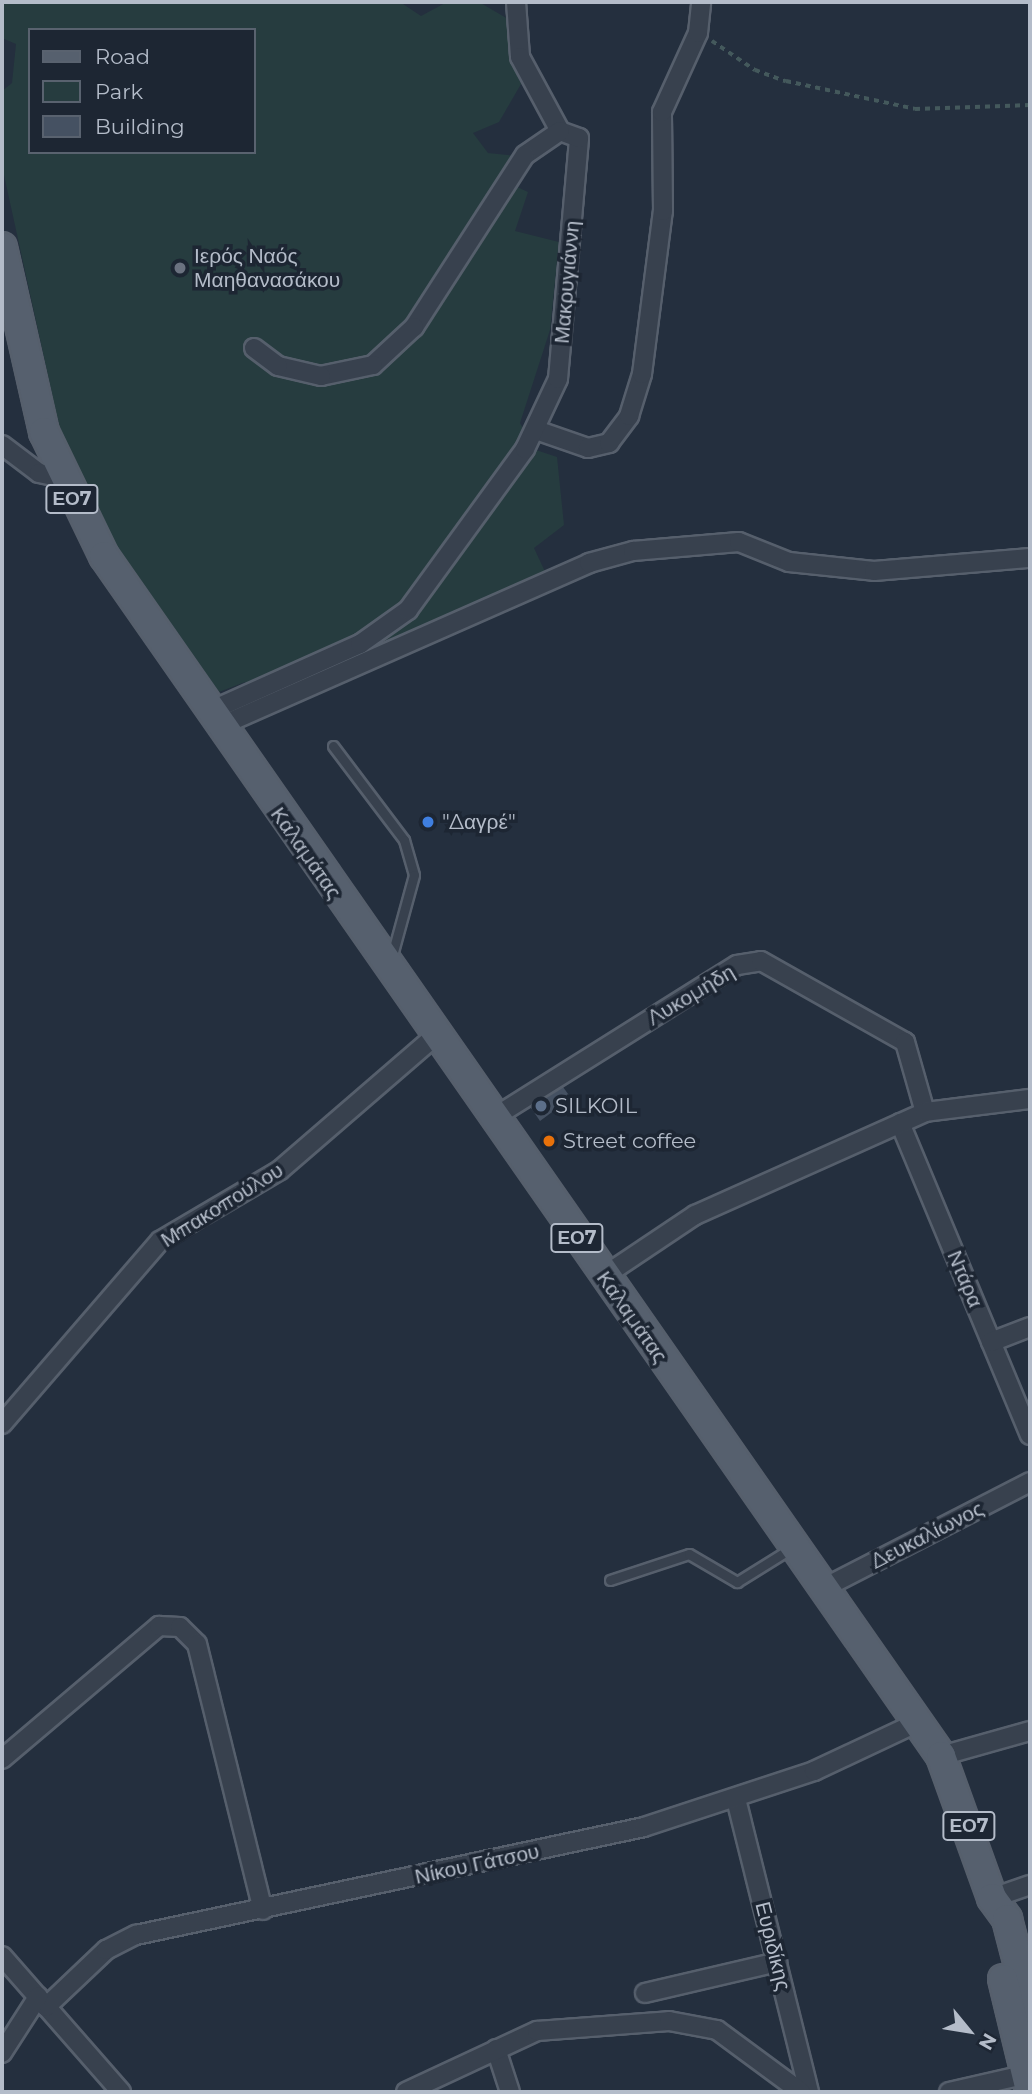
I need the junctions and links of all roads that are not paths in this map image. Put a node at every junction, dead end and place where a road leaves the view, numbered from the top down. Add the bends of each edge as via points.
1 (516, 2) edge
2 (701, 2) edge
3 (560, 131) junction
4 (2, 247) edge
5 (254, 348) dead end
6 (536, 430) junction
7 (2, 445) edge
8 (63, 478) junction
9 (1030, 558) edge
10 (213, 720) junction
11 (334, 746) dead end
12 (387, 967) junction
13 (435, 1036) junction
14 (1030, 1099) edge
15 (925, 1112) junction
16 (493, 1118) junction
17 (900, 1123) junction
18 (604, 1276) junction
19 (1030, 1327) edge
20 (991, 1342) junction
21 (2, 1424) edge
22 (1030, 1435) edge
23 (1030, 1482) edge
24 (794, 1546) junction
25 (610, 1580) dead end
26 (824, 1588) junction
27 (918, 1722) junction
28 (1030, 1731) edge
29 (942, 1756) junction
30 (2, 1759) edge
31 (736, 1799) junction
32 (1030, 1885) edge
33 (992, 1898) junction
34 (263, 1910) junction
35 (2, 1956) edge
36 (777, 1962) junction
37 (645, 1993) dead end
38 (42, 2002) junction
39 (1030, 2008) edge
40 (496, 2049) junction
41 (2, 2053) edge
42 (1029, 2082) edge
43 (121, 2092) edge
44 (406, 2092) edge
45 (510, 2092) edge
46 (801, 2092) edge
47 (809, 2092) edge
48 (949, 2092) edge

1 - 3 street via 520,57
2 - 6 street via 698,33 662,112 663,211 642,374 629,416 608,443 588,448
3 - 5 street via 516,165 414,327 388,355 357,373 331,376 278,366
3 - 6 street, Μακρυγιάννη via 579,138 580,171 558,379
4 - 8 main road, ΕΟ7 via 26,369
6 - 10 street, Μακρυγιάννη via 408,610 360,645
7 - 8 street via 39,473
8 - 10 main road, ΕΟ7 via 122,585
9 - 10 street via 874,571 789,562 739,542 633,551 589,562
10 - 12 main road, Καλαμάτας / ΕΟ7
11 - 12 lane via 404,840 414,875
12 - 13 main road, Καλαμάτας / ΕΟ7
13 - 16 main road, Καλαμάτας / ΕΟ7
13 - 21 street, Μπακοπούλου via 280,1170 160,1241
14 - 15 street
15 - 16 street, Λυκομήδη via 905,1042 761,961 737,965
15 - 17 street
16 - 18 main road, Καλαμάτας / ΕΟ7
17 - 18 street via 695,1215
17 - 20 street, Ντάρα
18 - 24 main road, Καλαμάτας / ΕΟ7
19 - 20 street
20 - 22 street, Ντάρα
23 - 26 street, Δευκαλίωνος
24 - 25 lane via 737,1582 689,1554
24 - 26 main road, Καλαμάτας / ΕΟ7
26 - 27 main road, Καλαμάτας / ΕΟ7
27 - 29 main road, Καλαμάτας / ΕΟ7
27 - 31 street, Νίκου Γάτσου via 814,1771
28 - 29 street
29 - 33 main road, Καλαμάτας / ΕΟ7
30 - 34 street via 159,1626 180,1627 197,1644
31 - 34 street, Νίκου Γάτσου via 644,1827
31 - 36 street, Ευριδίκης
32 - 33 street
33 - 39 main road, Καλαμάτας / ΕΟ7 via 1007,1919
33 - 42 main road, Καλαμάτας / ΕΟ7 via 988,1924
34 - 38 street, Νίκου Γάτσου via 124,1940
35 - 38 street
36 - 37 street
36 - 47 street, Ευριδίκης
38 - 41 street, Νίκου Γάτσου
38 - 43 street
40 - 44 street
40 - 45 street
40 - 46 street via 555,2027 693,2022 725,2035
42 - 48 street

